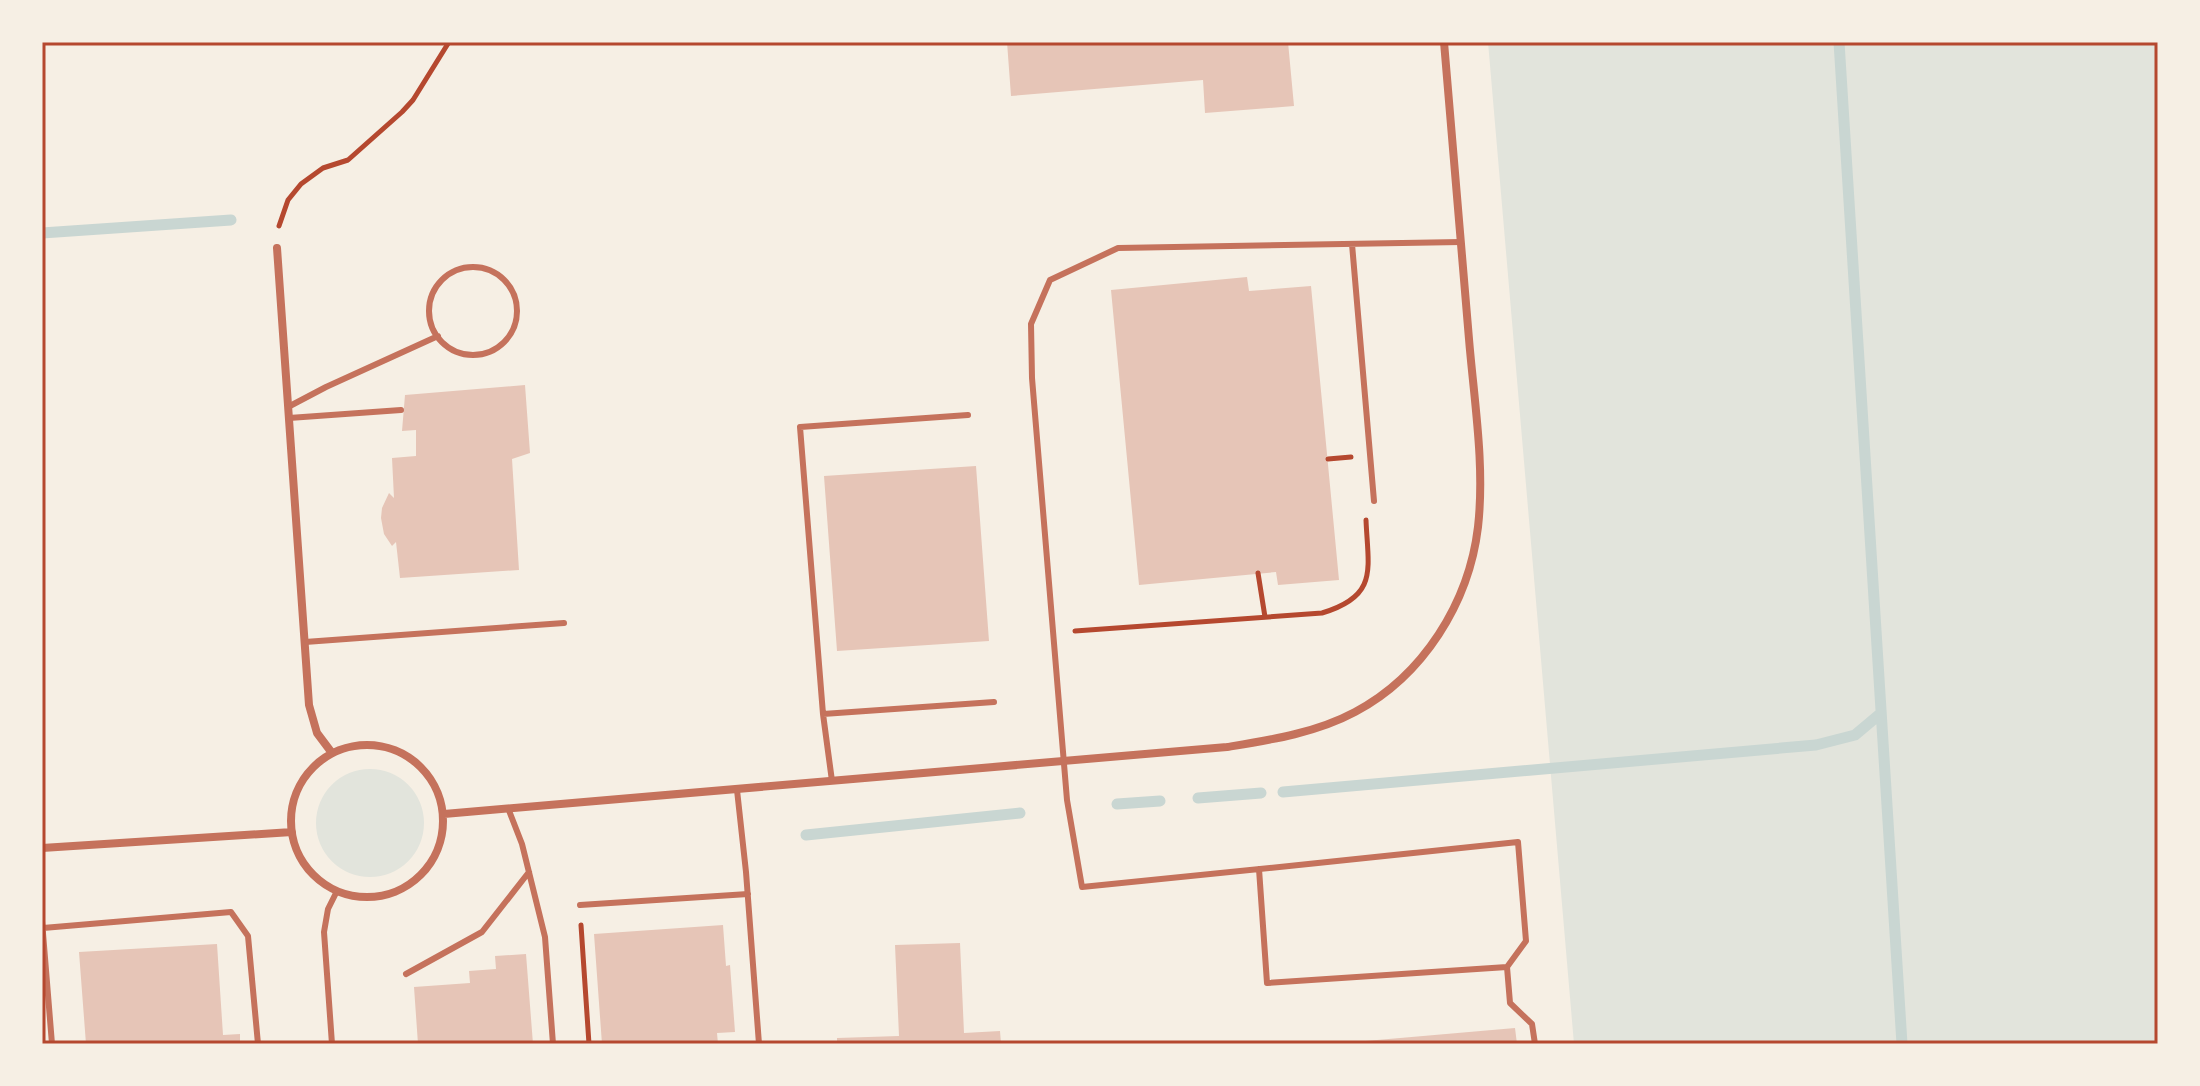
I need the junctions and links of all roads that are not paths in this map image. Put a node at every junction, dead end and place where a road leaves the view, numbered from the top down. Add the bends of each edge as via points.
1 (1444, 42) edge
2 (1461, 242) junction
3 (1352, 244) junction
4 (277, 248) road end
5 (438, 336) junction
6 (288, 407) junction
7 (401, 410) dead end
8 (968, 415) dead end
9 (289, 418) junction
10 (1374, 501) road end
11 (564, 623) dead end
12 (305, 642) junction
13 (994, 702) dead end
14 (823, 714) junction
15 (332, 753) junction
16 (1064, 762) junction
17 (832, 781) junction
18 (737, 790) junction
19 (508, 808) junction
20 (444, 814) junction
21 (292, 832) junction
22 (42, 848) edge
23 (1259, 869) junction
24 (529, 872) junction
25 (337, 891) junction
26 (748, 894) junction
27 (580, 905) road end
28 (42, 921) edge
29 (43, 928) edge
30 (1507, 967) junction
31 (406, 974) dead end
32 (52, 1044) edge
33 (258, 1044) edge
34 (332, 1044) edge
35 (553, 1044) edge
36 (759, 1044) edge
37 (1535, 1044) edge

1 - 2 street
2 - 3 lane
2 - 16 street via 1476,421 1478,527 1458,600 1420,660 1355,712 1279,738
3 - 10 lane
3 - 16 lane via 1118,248 1050,280 1031,324 1032,378
4 - 6 street
5 - 5 lane via 429,314 440,282 472,267 491,271 506,282 517,317 503,345 473,355 457,352
5 - 6 lane
6 - 9 street
7 - 9 lane
8 - 14 lane via 800,427
9 - 12 street
11 - 12 lane
12 - 15 street via 313,723
13 - 14 lane
14 - 17 lane
15 - 20 street via 360,745 390,748 416,762 435,785
15 - 21 street via 299,787
16 - 17 street
16 - 23 lane via 1082,887
17 - 18 street
18 - 19 street
18 - 26 lane
19 - 20 street
19 - 24 lane
20 - 25 street via 440,845 425,872 399,891 368,898
21 - 22 street
21 - 25 street via 300,857 316,878
23 - 30 lane via 1267,983
23 - 30 lane via 1518,842 1526,941
24 - 31 lane via 482,932
24 - 35 lane via 545,937
25 - 34 lane via 324,932
26 - 27 lane
26 - 36 lane
28 - 29 lane
29 - 32 lane
29 - 33 lane via 231,912 248,936
30 - 37 lane via 1510,1003 1532,1024

